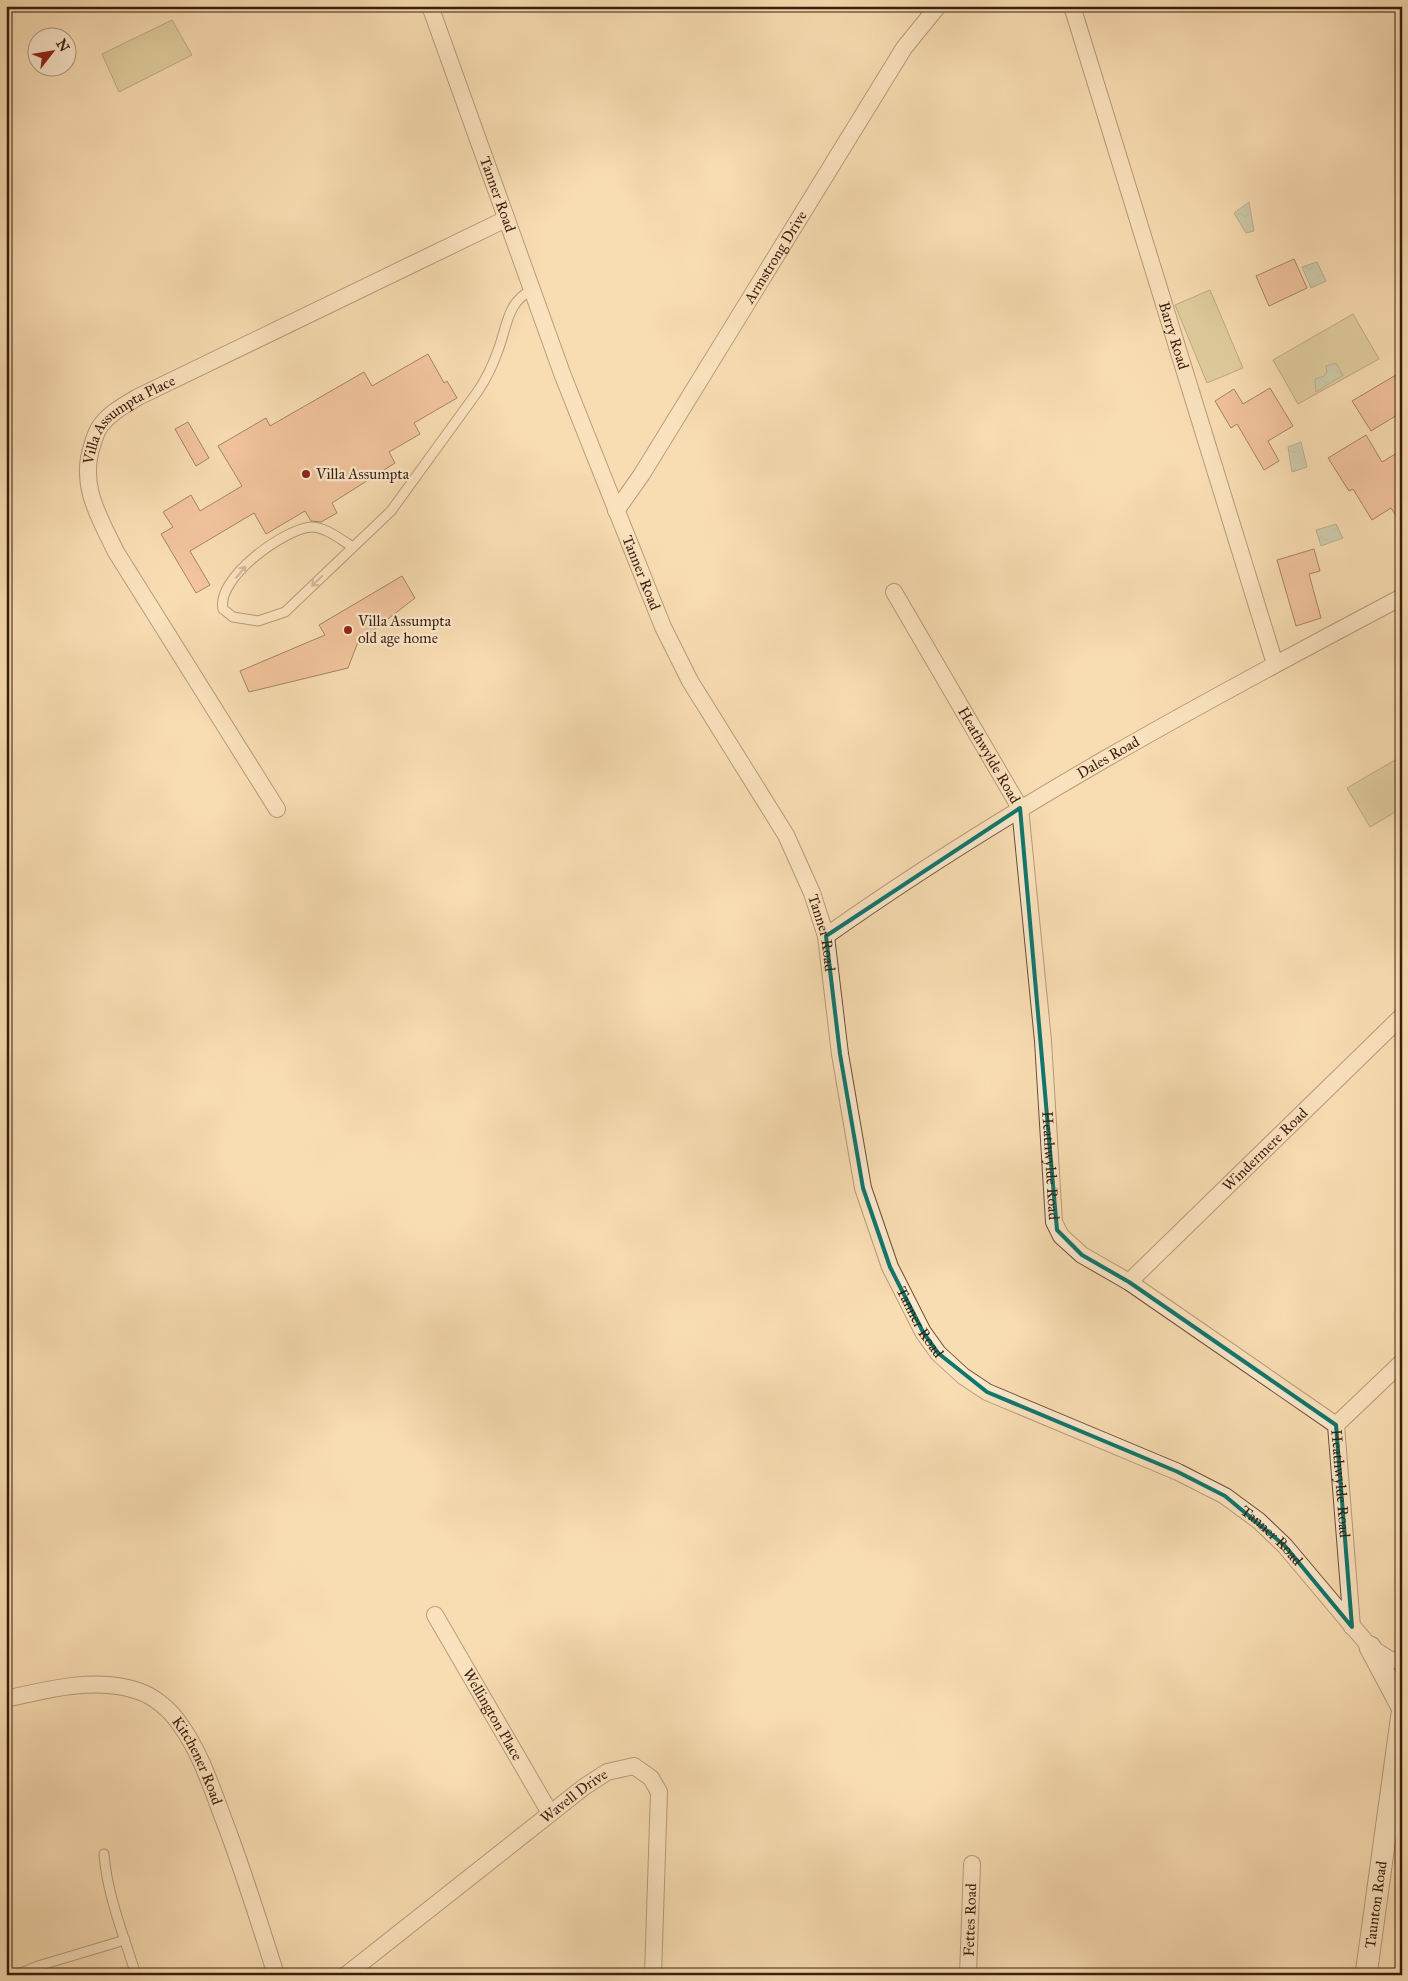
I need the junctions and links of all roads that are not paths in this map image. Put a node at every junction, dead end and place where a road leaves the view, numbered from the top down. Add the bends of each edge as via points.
1 (938, 6) edge
2 (1072, 6) edge
3 (436, 10) edge
4 (506, 219) junction
5 (532, 290) junction
6 (616, 511) junction
7 (353, 547) junction
8 (894, 592) dead end
9 (1402, 597) edge
10 (1275, 664) junction
11 (1020, 808) junction
12 (277, 809) dead end
13 (826, 936) junction
14 (1402, 1016) edge
15 (1129, 1282) junction
16 (1402, 1362) edge
17 (1336, 1425) junction
18 (435, 1615) dead end
19 (1352, 1627) junction
20 (1370, 1647) junction
21 (1402, 1662) edge
22 (6, 1698) edge
23 (1402, 1706) edge
24 (1402, 1714) edge
25 (550, 1813) junction
26 (104, 1854) dead end
27 (972, 1864) dead end
28 (125, 1940) junction
29 (16, 1975) edge
30 (136, 1975) edge
31 (276, 1975) edge
32 (346, 1975) edge
33 (653, 1975) edge
34 (968, 1975) edge
35 (1366, 1975) edge

1 - 6 street, Armstrong Drive via 904,48 642,474
2 - 10 street, Barry Road
3 - 4 street, Tanner Road
4 - 5 street, Tanner Road
4 - 12 street, Villa Assumpta Place via 138,397 100,426 93,442 86,463 89,487 116,552
5 - 6 street, Tanner Road
5 - 7 lane via 520,297 511,309 490,371 463,415 391,511
6 - 13 street, Tanner Road via 674,652 786,835 812,893
7 -> 7 lane via 285,612 258,621 233,618 223,609 223,597 229,586 250,560 295,531 318,528
8 - 11 street, Heathwylde Road
9 - 10 street, Dales Road
10 - 11 street, Dales Road
11 - 13 street, Dales Road via 911,876
11 - 15 street, Heathwylde Road via 1042,1031 1054,1222 1067,1243 1082,1255
13 - 19 street, Tanner Road via 840,1054 863,1188 890,1267 923,1332 938,1353 987,1392 1178,1472 1225,1496 1259,1521 1285,1546
14 - 15 street, Windermere Road
15 - 17 street, Heathwylde Road
16 - 17 street
17 - 19 street, Heathwylde Road
18 - 25 street, Wellington Place
19 - 20 street, Tanner Road
20 - 21 street, Tanner Road via 1389,1659
20 - 23 street
22 - 31 street, Kitchener Road via 106,1684 142,1692 165,1707 179,1723 204,1765
24 - 35 street, Taunton Road
25 - 32 street, Wavell Drive
25 - 33 street, Wavell Drive via 607,1772 634,1766 651,1778 659,1792 660,1808
26 - 28 lane
27 - 34 street, Fettes Road
28 - 29 lane
28 - 30 lane

